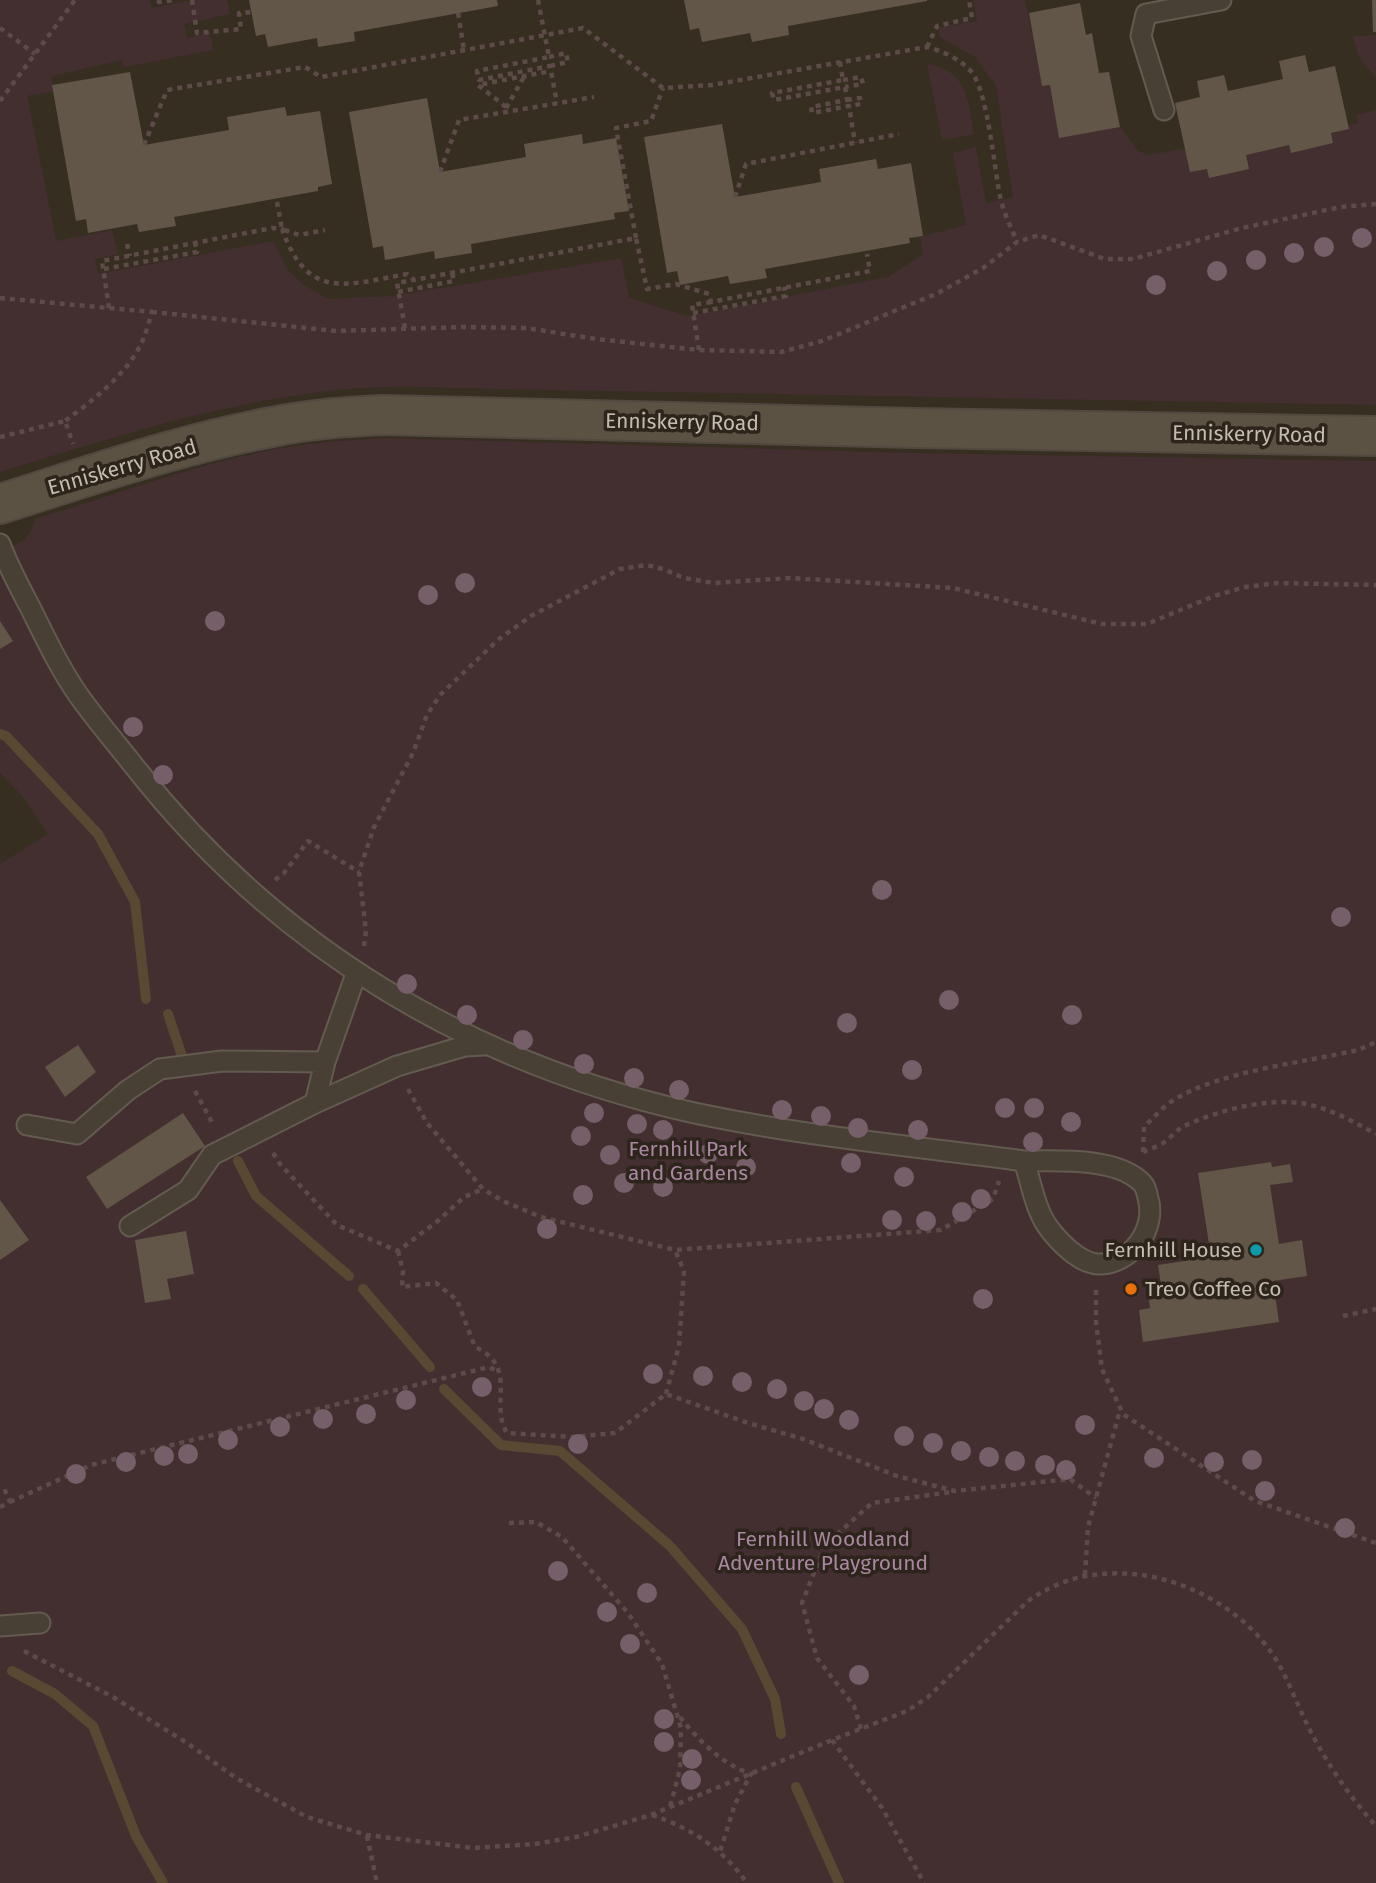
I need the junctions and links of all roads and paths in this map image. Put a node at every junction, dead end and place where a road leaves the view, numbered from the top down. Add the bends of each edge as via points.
1 (75, 0) edge
2 (158, 0) edge
3 (173, 0) edge
4 (192, 0) edge
5 (538, 0) edge
6 (969, 0) edge
7 (1221, 0) edge
8 (252, 12) dead end
9 (458, 13) dead end
10 (0, 28) edge
11 (545, 35) junction
12 (927, 47) junction
13 (464, 50) junction
14 (35, 54) junction
15 (549, 57) junction
16 (840, 62) junction
17 (550, 68) junction
18 (527, 70) junction
19 (524, 76) junction
20 (843, 80) junction
21 (845, 87) junction
22 (663, 88) junction
23 (594, 97) dead end
24 (0, 101) edge
25 (557, 103) junction
26 (848, 103) junction
27 (505, 110) junction
28 (1164, 110) dead end
29 (899, 134) dead end
30 (855, 143) junction
31 (144, 145) dead end
32 (440, 172) dead end
33 (735, 197) dead end
34 (277, 202) dead end
35 (1376, 204) edge
36 (282, 229) junction
37 (325, 230) dead end
38 (636, 238) junction
39 (1017, 242) junction
40 (195, 243) junction
41 (127, 244) dead end
42 (867, 254) dead end
43 (130, 256) junction
44 (104, 269) junction
45 (452, 273) junction
46 (414, 279) junction
47 (784, 287) junction
48 (398, 292) junction
49 (0, 298) edge
50 (711, 302) junction
51 (108, 308) junction
52 (152, 312) junction
53 (693, 313) junction
54 (405, 328) junction
55 (699, 350) junction
56 (65, 421) junction
57 (1376, 436) edge
58 (0, 437) edge
59 (83, 478) junction
60 (0, 504) edge
61 (0, 544) edge
62 (1376, 585) edge
63 (359, 872) junction
64 (255, 894) junction
65 (356, 974) junction
66 (1376, 1042) edge
67 (485, 1045) junction
68 (325, 1062) junction
69 (182, 1065) junction
70 (397, 1066) junction
71 (315, 1103) junction
72 (27, 1125) dead end
73 (260, 1131) junction
74 (1376, 1134) edge
75 (226, 1149) junction
76 (1143, 1152) junction
77 (1016, 1160) junction
78 (1130, 1174) junction
79 (483, 1189) junction
80 (130, 1226) dead end
81 (676, 1250) junction
82 (398, 1251) junction
83 (1096, 1264) junction
84 (1376, 1309) edge
85 (1343, 1316) dead end
86 (501, 1372) junction
87 (666, 1394) junction
88 (1120, 1410) junction
89 (3, 1486) dead end
90 (955, 1491) junction
91 (1096, 1498) junction
92 (10, 1502) junction
93 (0, 1507) edge
94 (509, 1523) dead end
95 (1376, 1543) edge
96 (1085, 1575) junction
97 (40, 1623) dead end
98 (0, 1626) edge
99 (23, 1650) dead end
100 (679, 1715) junction
101 (861, 1729) junction
102 (832, 1740) junction
103 (751, 1774) junction
104 (670, 1808) junction
105 (651, 1815) junction
106 (1376, 1826) edge
107 (367, 1835) junction
108 (720, 1852) junction
109 (377, 1883) edge
110 (747, 1883) edge
111 (924, 1883) edge

1 - 14 path
2 - 3 path
4 - 8 path via 197,33 241,29 239,13
5 - 11 path
6 - 12 path via 972,18 937,26
7 - 28 lane via 1146,14 1141,36
9 - 13 path
10 - 14 path
11 - 13 path
11 - 15 path
11 - 22 path via 583,28
12 - 16 path
12 - 39 path via 956,59 973,73 981,90 1001,200
13 - 31 path via 321,77 305,67 167,90
14 - 24 path
15 - 17 path via 566,53 568,62
15 - 18 path via 477,71 479,80
16 - 20 path
16 - 22 path via 712,85
17 - 18 path
17 - 19 path
17 - 25 path
18 - 19 path
19 - 27 path
19 - 27 path via 478,85
20 - 21 path via 862,77 863,84
20 - 21 path via 772,93 774,100
21 - 26 path
22 - 38 path via 651,121 616,128
23 - 25 path
25 - 27 path
26 - 26 path via 812,113 811,107
26 - 30 path
27 - 32 path via 460,120
29 - 30 path
30 - 33 path via 746,164
34 - 36 path
35 - 39 path via 1242,228 1133,259 1105,259 1039,234
36 - 37 path via 299,235
36 - 40 path
36 - 46 path via 301,267 329,283 348,285 407,274
38 - 45 path
38 - 50 path via 646,289 676,284 709,294
39 - 55 path via 939,293 822,341 781,352
40 - 43 path
40 - 44 path via 197,252
41 - 43 path
42 - 47 path via 870,271
43 - 44 path via 102,261
44 - 51 path
45 - 46 path
45 - 48 path via 454,281
46 - 48 path via 397,284
47 - 50 path
47 - 53 path via 786,296
48 - 54 path
49 - 51 path
50 - 53 path via 692,305
51 - 52 path
52 - 54 path via 336,331
52 - 56 path via 141,344 126,366
53 - 55 path
54 - 55 path via 526,328
56 - 58 path
56 - 59 path
57 - 59 main road, Enniskerry Road via 383,415 272,426
59 - 60 main road, Enniskerry Road
61 - 64 lane via 78,695 201,845
62 - 63 path via 1277,583 1245,587 1147,624 1123,625 953,588 790,578 714,583 647,565 620,569 531,616 499,639 440,695 374,827
63 - 64 path via 308,841 284,873
63 - 65 path via 366,931
64 - 65 lane
65 - 67 lane
65 - 68 lane
66 - 76 path via 1197,1087 1170,1102 1144,1127
67 - 70 lane via 465,1046
67 - 77 lane via 587,1083 689,1112
68 - 69 lane
68 - 71 lane
69 - 72 lane via 160,1069 128,1090 77,1134
69 - 75 path
70 - 71 lane
70 - 79 path via 427,1123
71 - 73 lane
73 - 75 lane
73 - 82 path via 280,1164 337,1225
74 - 76 path via 1307,1104 1275,1102 1202,1118
75 - 80 lane via 212,1155 188,1190
76 - 78 path
77 - 78 lane via 1061,1160 1109,1166
77 - 81 path via 993,1199 941,1230
77 - 83 lane via 1046,1225 1061,1243
78 - 83 lane via 1145,1185 1152,1208 1148,1230 1134,1250 1115,1262
79 - 81 path via 541,1217
79 - 82 path via 464,1197
81 - 87 path via 684,1271 678,1346
82 - 86 path via 402,1287 436,1283 457,1300 475,1347 486,1352
83 - 88 path via 1102,1369
84 - 85 path
86 - 87 path via 501,1423 507,1433 572,1437 615,1433
86 - 92 path via 489,1367 91,1465
87 - 90 path via 803,1438 897,1476
88 - 91 path
88 - 95 path via 1255,1501
89 - 92 path
90 - 91 path via 1070,1479
90 - 101 path via 872,1503 825,1545 811,1580 802,1603 817,1658 854,1706
91 - 96 path via 1088,1527
92 - 93 path
94 - 100 path via 536,1522 562,1537 628,1613 662,1664
96 - 101 path via 1046,1588 1028,1601 928,1697 907,1711
96 - 106 path via 1157,1577 1199,1593 1242,1622 1275,1658 1326,1757
97 - 98 lane
99 - 107 path via 113,1697 286,1807
100 - 103 path via 732,1767
100 - 104 path via 680,1769
101 - 102 path
102 - 103 path
102 - 111 path via 882,1808
103 - 104 path
103 - 108 path via 735,1804
104 - 105 path
105 - 107 path via 535,1844 473,1848
105 - 108 path via 684,1828
107 - 109 path
108 - 110 path

